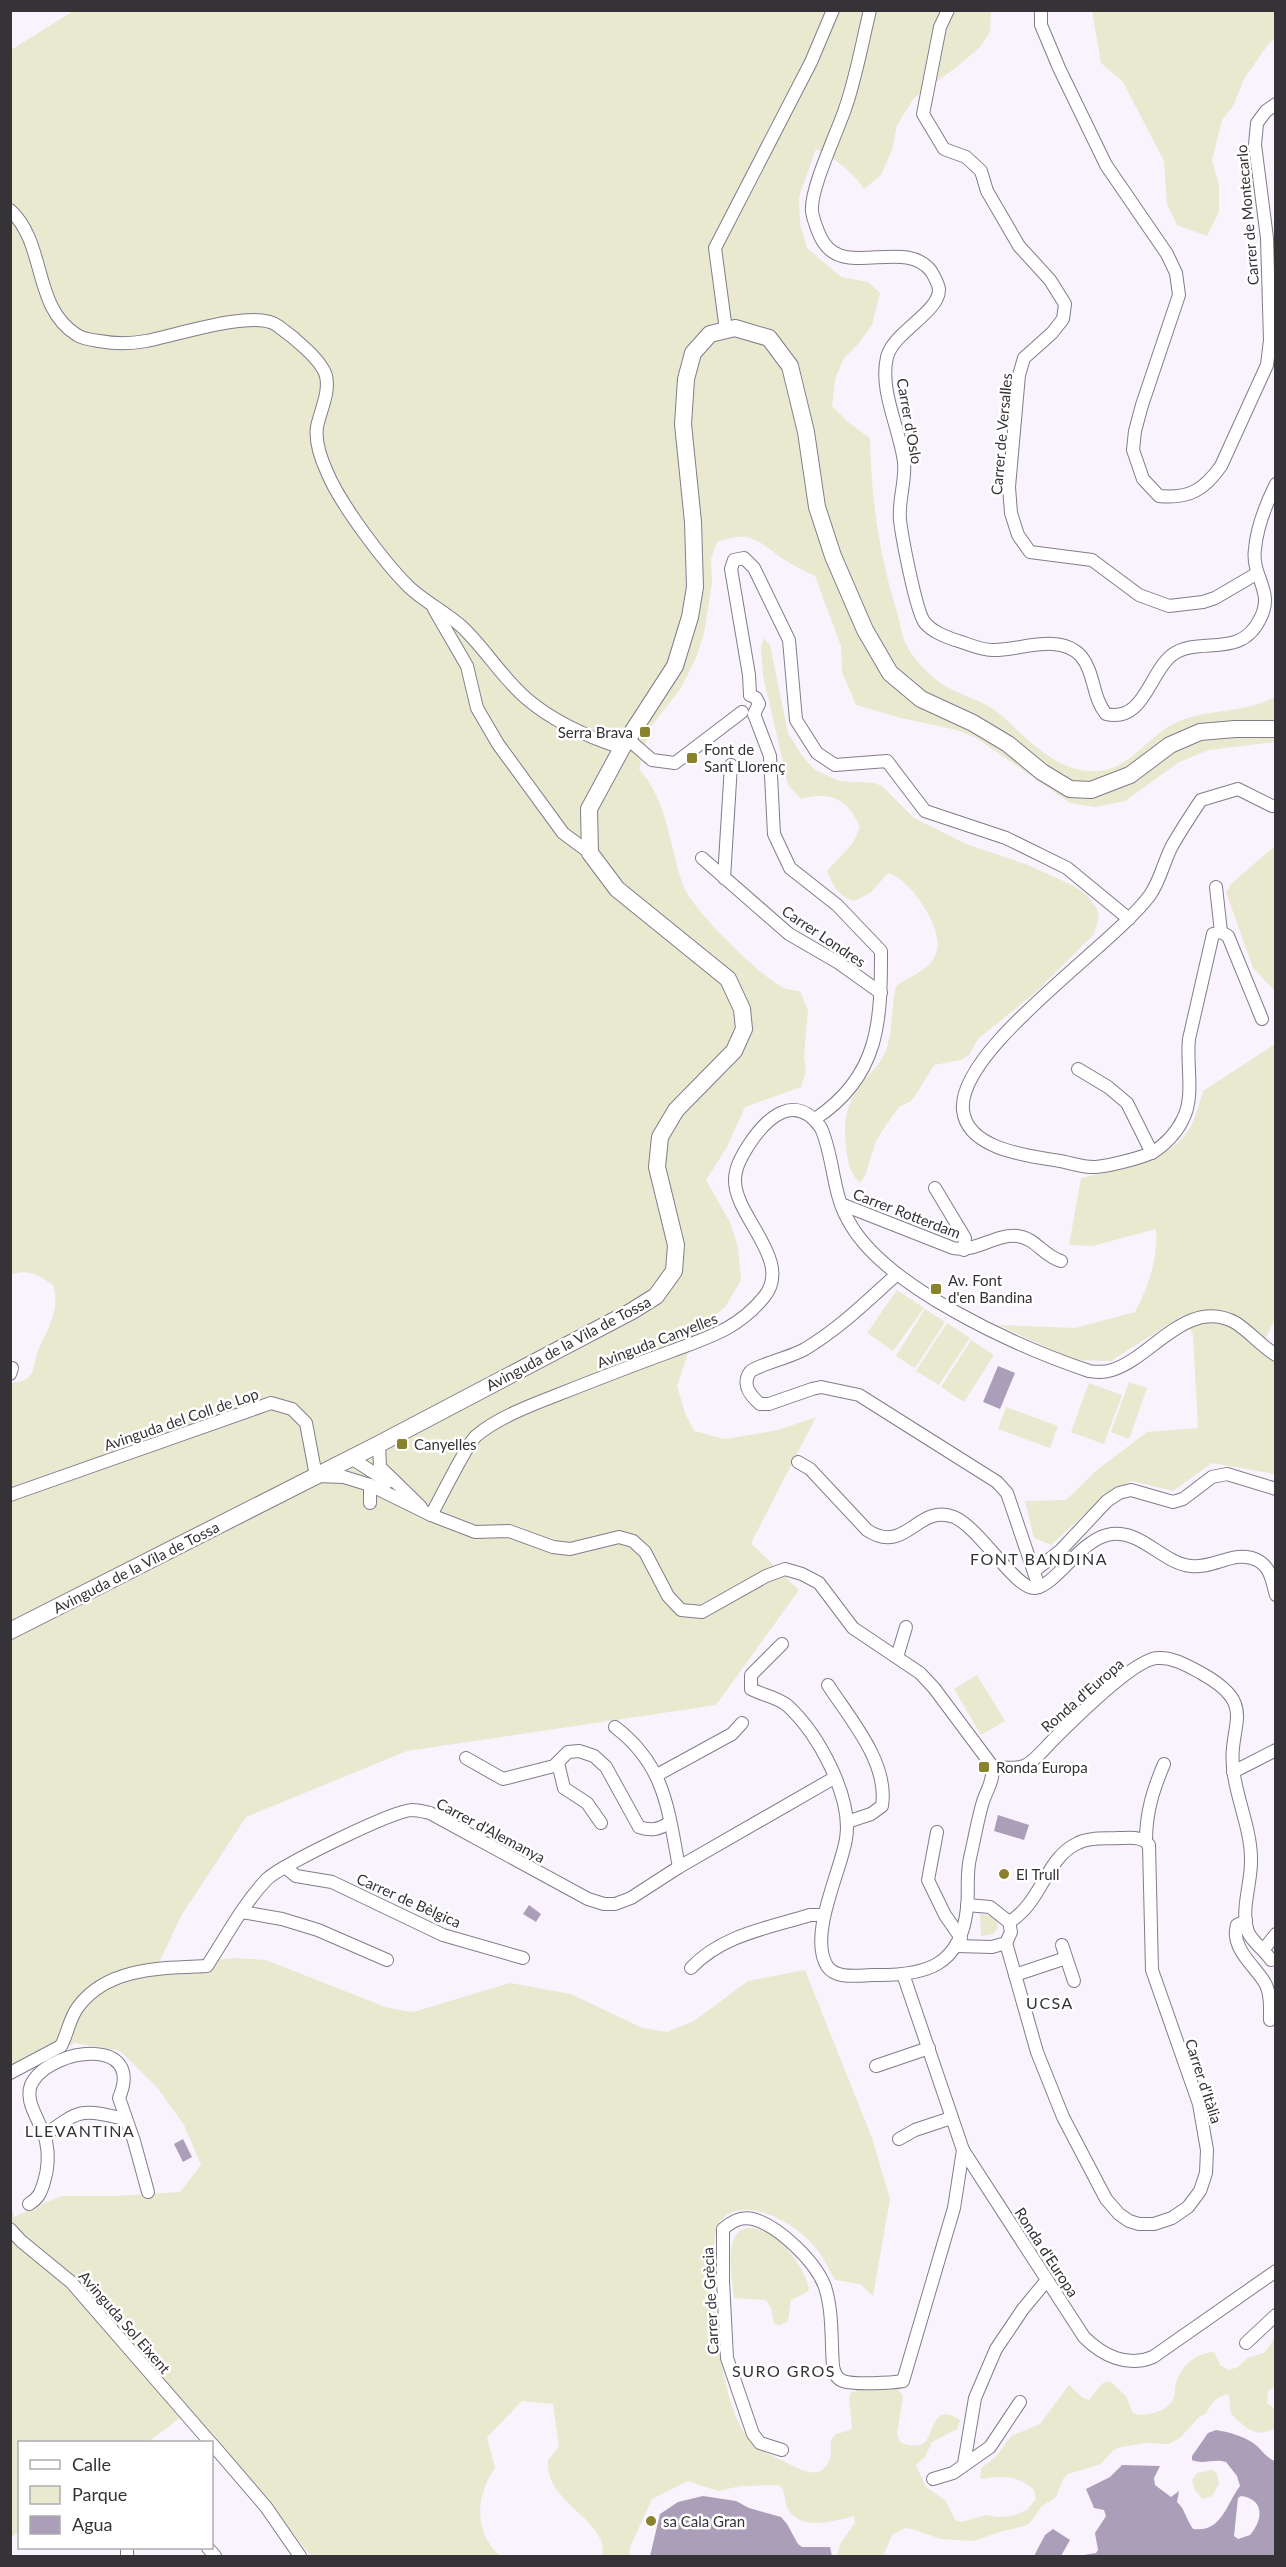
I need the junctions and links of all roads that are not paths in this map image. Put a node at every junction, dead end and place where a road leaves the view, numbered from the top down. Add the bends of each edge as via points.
1 (832, 10) edge
2 (870, 10) edge
3 (948, 10) edge
4 (1041, 10) edge
5 (1275, 104) edge
6 (10, 210) edge
7 (726, 330) junction
8 (1275, 484) edge
9 (1256, 574) junction
10 (428, 600) junction
11 (748, 713) junction
12 (1275, 729) edge
13 (626, 744) junction
14 (731, 765) dead end
15 (1272, 806) dead end
16 (590, 853) junction
17 (702, 858) dead end
18 (724, 878) junction
19 (1216, 887) dead end
20 (1129, 918) junction
21 (1221, 932) junction
22 (881, 993) junction
23 (1262, 1019) dead end
24 (1078, 1069) dead end
25 (815, 1119) junction
26 (1152, 1153) junction
27 (935, 1188) dead end
28 (841, 1204) junction
29 (964, 1250) junction
30 (1061, 1261) dead end
31 (896, 1275) junction
32 (1275, 1355) edge
33 (379, 1444) junction
34 (351, 1458) junction
35 (798, 1462) dead end
36 (316, 1476) junction
37 (370, 1485) junction
38 (1275, 1489) edge
39 (406, 1494) junction
40 (10, 1495) edge
41 (370, 1503) dead end
42 (431, 1515) junction
43 (1034, 1571) junction
44 (1039, 1587) junction
45 (1275, 1595) edge
46 (906, 1627) dead end
47 (10, 1631) edge
48 (782, 1644) dead end
49 (897, 1657) junction
50 (828, 1685) dead end
51 (742, 1723) dead end
52 (615, 1726) dead end
53 (1275, 1750) edge
54 (466, 1758) dead end
55 (558, 1763) junction
56 (1164, 1764) dead end
57 (993, 1767) junction
58 (1233, 1772) junction
59 (657, 1775) junction
60 (834, 1778) junction
61 (670, 1822) junction
62 (847, 1822) junction
63 (601, 1823) dead end
64 (937, 1832) dead end
65 (1146, 1840) junction
66 (285, 1867) junction
67 (679, 1867) junction
68 (967, 1905) junction
69 (242, 1912) junction
70 (824, 1915) junction
71 (1246, 1921) junction
72 (1009, 1922) junction
73 (1275, 1934) edge
74 (959, 1942) junction
75 (1006, 1943) junction
76 (1062, 1945) dead end
77 (523, 1958) dead end
78 (1066, 1958) junction
79 (387, 1960) dead end
80 (691, 1968) dead end
81 (903, 1974) junction
82 (1015, 1975) junction
83 (1074, 1981) dead end
84 (1270, 2020) dead end
85 (61, 2046) junction
86 (929, 2048) junction
87 (68, 2057) junction
88 (876, 2066) dead end
89 (10, 2073) edge
90 (951, 2118) junction
91 (126, 2119) junction
92 (45, 2135) junction
93 (899, 2139) dead end
94 (963, 2150) junction
95 (148, 2192) dead end
96 (29, 2204) dead end
97 (10, 2229) edge
98 (1275, 2271) edge
99 (1047, 2280) junction
100 (1275, 2315) edge
101 (1246, 2343) dead end
102 (1020, 2402) dead end
103 (209, 2441) edge
104 (213, 2445) edge
105 (782, 2450) dead end
106 (964, 2464) junction
107 (933, 2480) dead end
108 (300, 2556) edge

1 - 7 street via 811,62 715,248
2 - 9 street, Carrer d'Oslo via 846,107 818,182 812,211 825,245 844,257 911,258 925,264 939,288 931,308 897,341 888,355 886,369 905,470 900,519 924,622 941,635 989,650 1050,644 1072,650 1081,657 1090,675 1100,707 1114,716 1133,709 1149,690 1160,667 1175,653 1187,648 1229,645 1246,637 1260,620 1266,604 1266,593
3 - 9 street, Carrer de Versalles via 940,27 923,114 944,149 966,157 981,171 987,191 1019,246 1050,280 1065,304 1063,320 1024,358 1018,375 1009,487 1018,535 1030,552 1092,560 1139,595 1169,606 1215,598
4 - 5 street, Carrer de Montecarlo via 1041,25 1059,68 1106,165 1176,273 1179,295 1142,405 1133,450 1143,479 1159,496 1196,492 1214,477 1267,365 1267,238 1255,145 1257,123
6 - 10 street via 24,224 32,241 48,300 65,327 79,337 115,344 144,342 257,319 276,323 319,363 327,377 325,402 316,428 328,475 387,562 410,588
7 - 12 main road via 735,328 769,338 789,366 806,432 817,507 832,556 865,630 890,673 921,699 982,728 1070,789 1091,790 1130,775 1170,744 1200,732
7 - 13 main road via 710,334 693,353 686,379 683,424 695,587 690,617 675,666
8 - 9 street via 1254,550
10 - 13 street via 462,627 526,699 564,725
10 - 16 street via 467,666 477,708 498,744 563,833
11 - 13 street via 675,763 652,760
11 - 20 street via 758,710 759,702 750,695 731,569 735,560 744,558 754,568 789,640 796,720 818,753 835,765 887,761 925,811 1006,838 1066,868
11 - 22 street via 770,756 774,834 790,868 837,905 881,951
13 - 16 main road via 589,809
14 - 18 street
15 - 20 street via 1238,789 1201,800 1172,846 1151,894
16 - 33 main road, Avinguda de la Vila de Tossa via 617,889 728,979 742,1010 744,1029 734,1051 676,1110 660,1137 657,1167 676,1245 674,1270 656,1296 632,1311
17 - 18 street, Carrer Londres
18 - 22 street, Carrer Londres via 789,934
19 - 21 street
20 - 26 street via 999,1039 978,1065 965,1094 963,1111 971,1130 1009,1153 1095,1167
21 - 23 street via 1228,936
21 - 26 street via 1214,934 1189,1039 1189,1099 1184,1119
22 - 25 street via 878,1028 868,1060 842,1097
24 - 26 street via 1127,1103
25 - 28 street via 825,1136
25 - 42 street, Avinguda Canyelles via 794,1109 781,1112 754,1137 738,1166 735,1180 739,1199 766,1250 773,1274 766,1295 730,1329 520,1410 475,1437
27 - 29 street via 965,1238
28 - 29 street, Carrer Rotterdam
28 - 31 street via 848,1221 873,1255
29 - 30 street, Carrer Rotterdam via 1015,1236 1030,1240
31 - 32 street via 978,1324 1089,1371 1113,1370 1185,1322 1202,1318 1235,1323
31 - 43 street via 805,1349 754,1369 747,1380 748,1392 760,1404 821,1388 869,1399 998,1482 1007,1493
33 - 34 main road, Avinguda de la Vila de Tossa
33 - 39 street via 380,1467
34 - 36 main road, Avinguda de la Vila de Tossa
34 - 39 street
35 - 44 street via 810,1468 877,1537 888,1539 932,1516 953,1517 968,1525 1017,1580 1027,1587
36 - 37 street via 344,1477
36 - 40 street, Avinguda del Coll de Lop via 306,1423 292,1409 271,1403
36 - 47 main road, Avinguda de la Vila de Tossa
37 - 41 street
37 - 42 street
38 - 43 street via 1227,1474 1212,1477 1173,1502 1131,1490 1119,1493
39 - 42 street
42 - 49 street via 475,1532 508,1531 553,1547 570,1549 620,1537 633,1541 645,1552 668,1596 681,1610 702,1612 785,1569 802,1574 819,1583 853,1628
43 - 44 street
44 - 45 street via 1090,1543 1110,1534 1139,1540 1190,1566 1238,1556 1259,1560 1267,1568
46 - 49 street
48 - 60 street via 751,1675 751,1689 786,1704 814,1735
49 - 57 street via 934,1688
50 - 62 street via 875,1762 884,1794 882,1806
51 - 59 street via 732,1734
52 - 59 street via 633,1740
53 - 58 street
54 - 55 street via 503,1779
55 - 61 street via 568,1752 594,1756 606,1767 639,1827 649,1830
55 - 63 street via 564,1788 586,1803
56 - 65 street, Carrer d'Itàlia via 1151,1794
57 - 58 street, Ronda d'Europa via 1026,1765 1129,1673 1161,1658 1190,1667 1233,1697 1238,1721
57 - 68 street via 993,1781 982,1803 967,1869
58 - 71 street, Ronda d'Europa via 1251,1860
59 - 61 street
60 - 62 street via 848,1814
60 - 67 street, Carrer d'Alemanya
61 - 67 street
62 - 70 street via 846,1839
64 - 74 street via 928,1880
65 - 72 street via 1078,1842 1054,1864 1028,1907
65 - 82 street, Carrer d'Itàlia via 1151,1863 1152,1970 1206,2138 1204,2182 1195,2199 1172,2218 1139,2224 1119,2214 1106,2199 1063,2117 1037,2052
66 - 67 street, Carrer d'Alemanya via 393,1815 412,1810 430,1813 604,1904 631,1898
66 - 69 street, Carrer d'Alemanya via 269,1878
66 - 77 street, Carrer de Bèlgica via 296,1876 332,1882 443,1935
68 - 72 street via 990,1907
68 - 74 street
69 - 79 street via 318,1930
69 - 85 street, Carrer d'Alemanya via 207,1966 156,1968 123,1975 97,1987 78,2007
70 - 80 street via 810,1915 725,1941 705,1953
70 - 81 street via 823,1956 828,1968 839,1975
71 - 73 street via 1252,1938 1268,1954
71 - 84 street, Ronda d'Europa via 1237,1925 1236,1935 1243,1954 1267,1986
72 - 75 street via 1011,1932
74 - 75 street via 992,1947
74 - 81 street via 942,1961 923,1971
75 - 82 street, Carrer d'Itàlia
76 - 78 street
78 - 82 street
78 - 83 street
81 - 86 street, Ronda d'Europa
85 - 87 street
85 - 89 street
86 - 88 street
86 - 90 street, Ronda d'Europa
87 - 91 street via 96,2053 115,2059 125,2085 119,2098
87 - 92 street via 37,2075 30,2085 30,2102
90 - 93 street
90 - 94 street, Ronda d'Europa
91 - 92 street via 84,2111
91 - 95 street
92 - 96 street via 47,2172 38,2198
94 - 99 street, Ronda d'Europa
94 - 105 street, Carrer de Grècia via 954,2208 903,2381 843,2381 833,2366 826,2290 806,2257 774,2230 753,2219 741,2218 723,2229 728,2358 753,2434 760,2443
97 - 103 street, Avinguda Sol Eixent via 71,2282
98 - 99 street, Ronda d'Europa via 1142,2361 1116,2359 1094,2347
99 - 106 street via 996,2349 975,2398
100 - 101 street
102 - 106 street via 990,2447
104 - 108 street, Avinguda Sol Eixent
106 - 107 street

